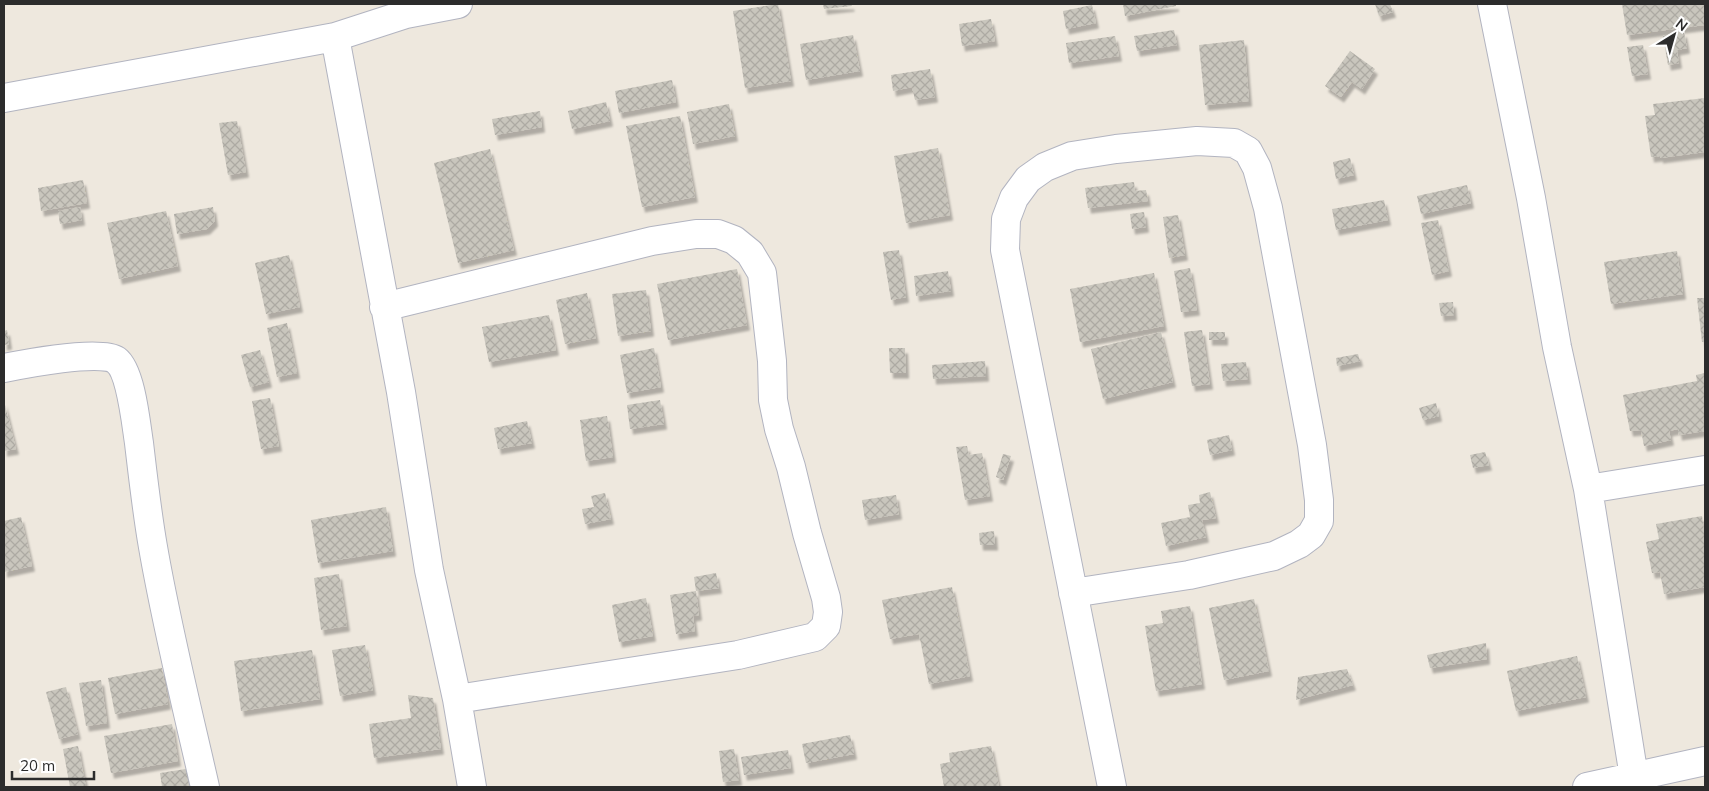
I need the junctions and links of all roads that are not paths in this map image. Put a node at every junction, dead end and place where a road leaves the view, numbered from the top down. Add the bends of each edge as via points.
1 (458, 4) edge
2 (1492, 4) edge
3 (335, 37) junction
4 (4, 98) edge
5 (384, 307) junction
6 (4, 368) edge
7 (1705, 470) edge
8 (1588, 489) junction
9 (1073, 593) junction
10 (456, 699) junction
11 (1705, 761) edge
12 (1634, 777) junction
13 (205, 787) edge
14 (472, 787) edge
15 (1112, 787) edge
16 (1587, 787) edge

1 - 3 street via 406,14
2 - 8 street via 1557,347
3 - 4 street
3 - 5 street
5 - 10 street via 429,570
5 - 10 street via 652,241 696,234 718,234 734,240 750,254 762,273 773,400 826,598 826,626 815,637 801,641 738,655
6 - 13 street via 91,357 116,360 122,367 133,404 160,584
7 - 8 street
8 - 12 street
9 - 9 street via 1005,250 1006,219 1014,198 1028,179 1072,156 1197,141 1234,143 1248,151 1268,208 1312,445 1319,521 1311,535 1274,556 1189,575
9 - 15 street
10 - 14 street
11 - 12 street
12 - 16 street

